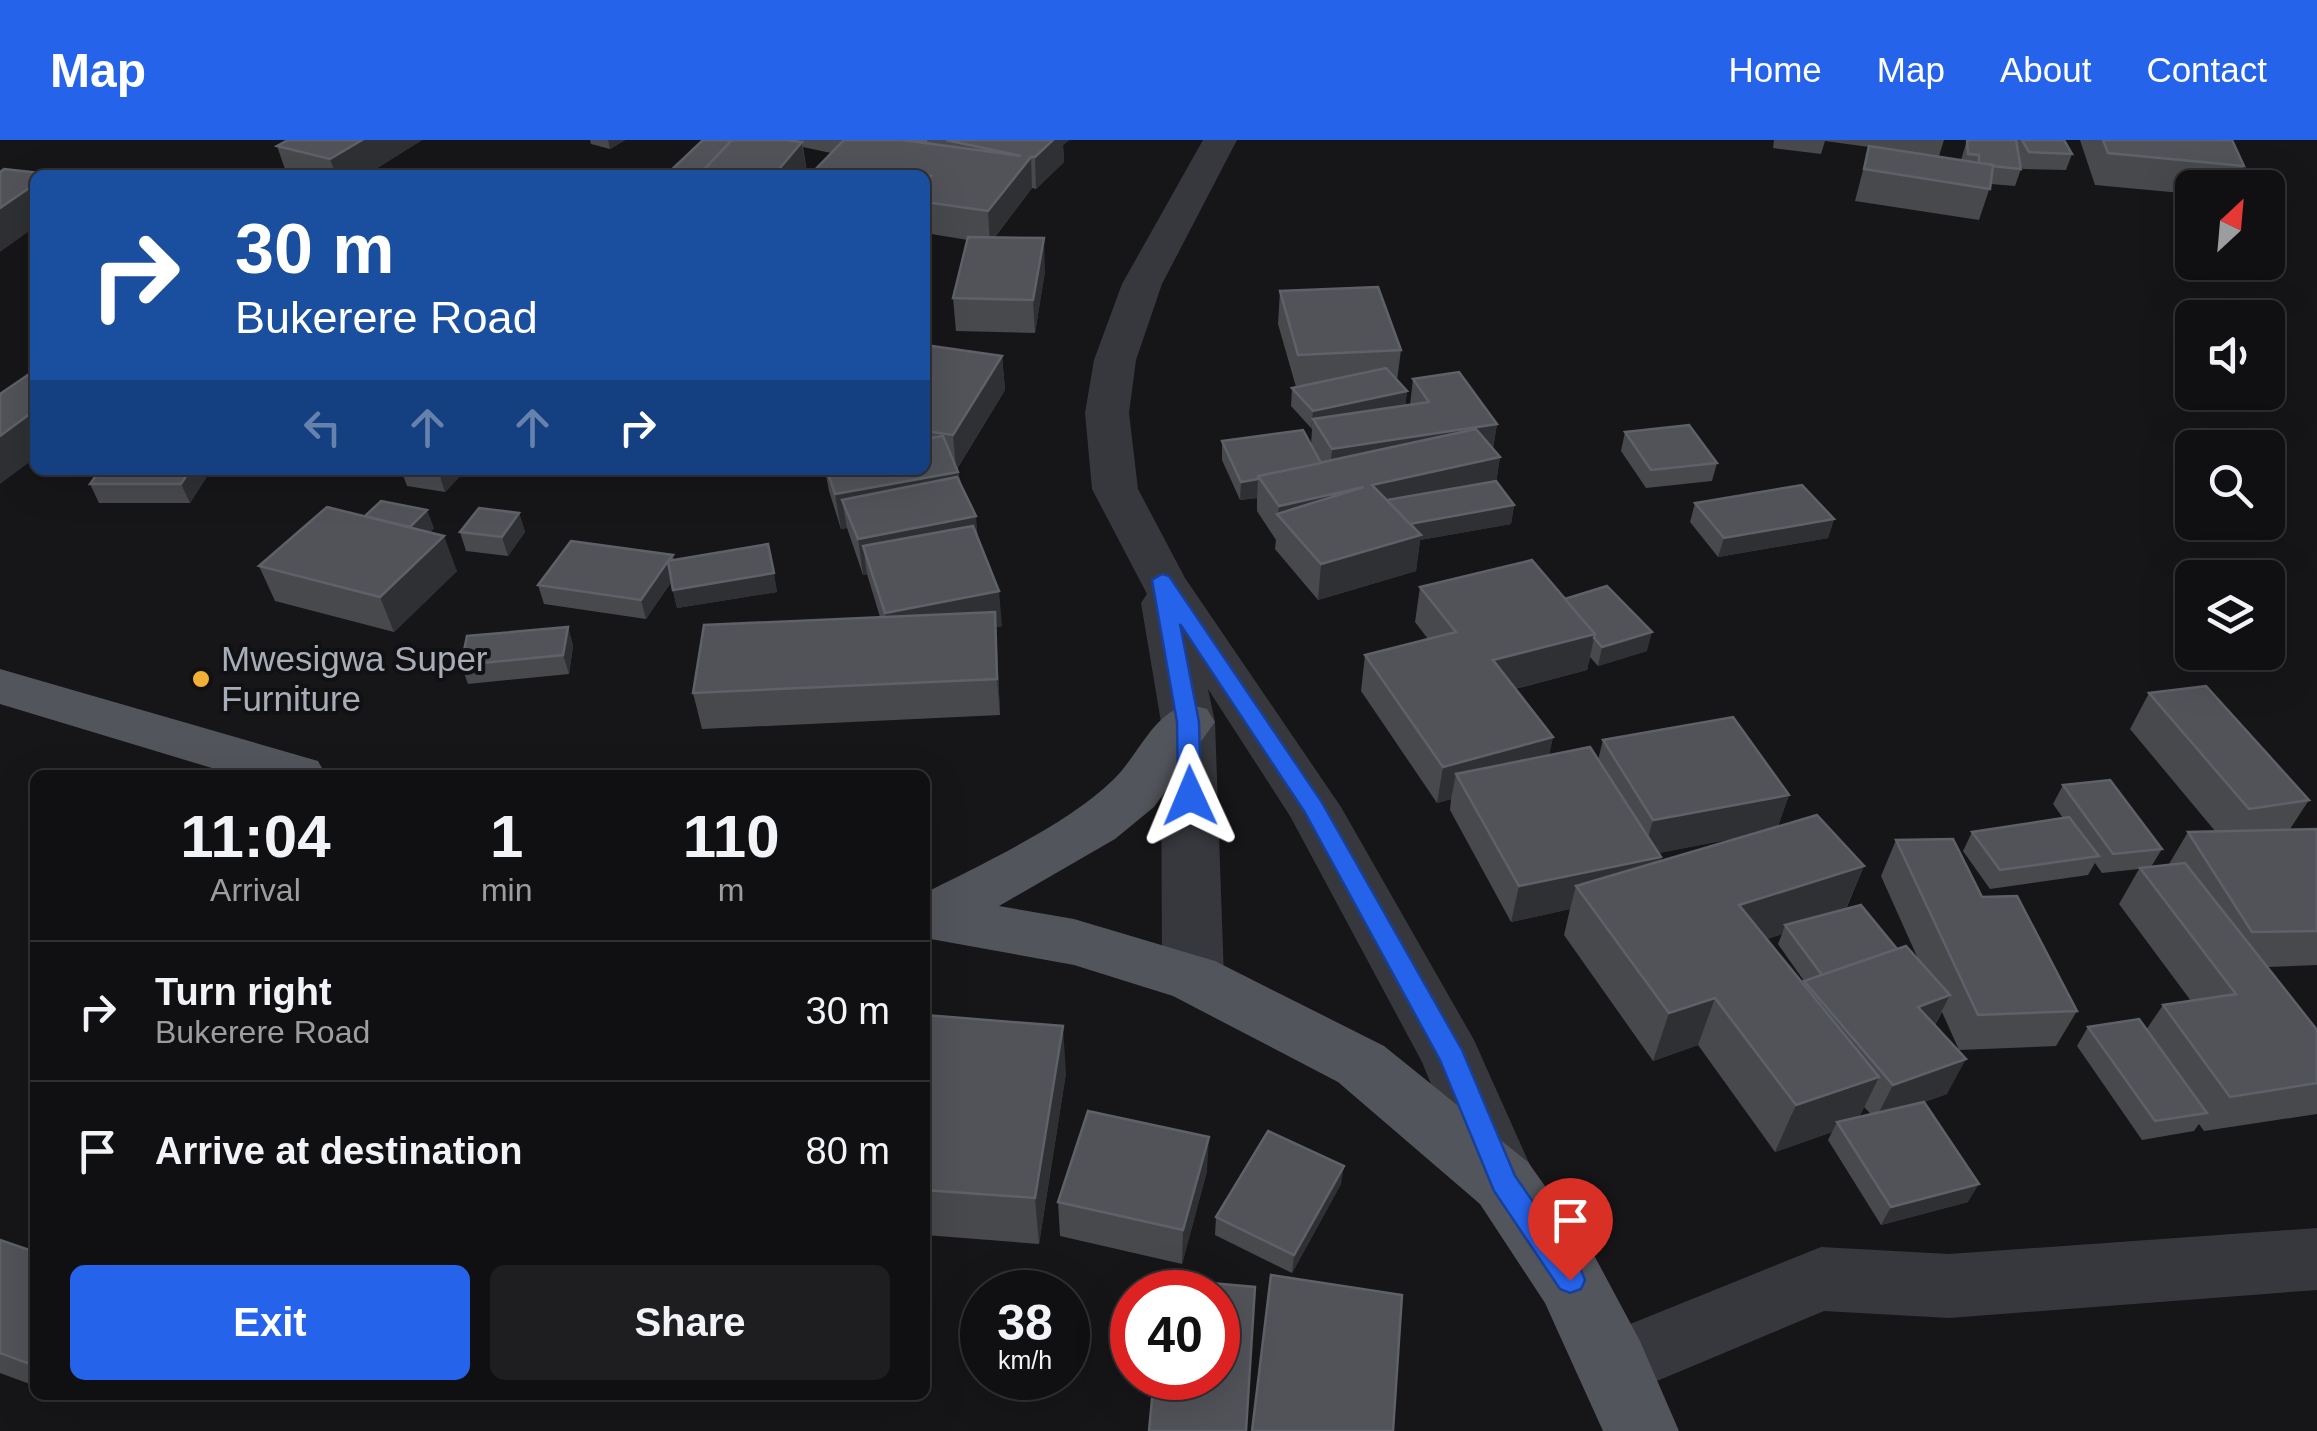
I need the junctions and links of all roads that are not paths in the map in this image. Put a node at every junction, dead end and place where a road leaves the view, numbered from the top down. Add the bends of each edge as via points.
1 (1220, 140) edge
2 (1162, 580) junction
3 (5, 694) edge
4 (1188, 722) junction
5 (281, 770) edge
6 (930, 915) edge
7 (930, 916) edge
8 (1192, 978) junction
9 (1504, 1183) junction
10 (2317, 1259) edge
11 (1614, 1365) junction
12 (1641, 1431) edge

1 - 2 street via 1142,284 1115,360 1107,413 1115,488
2 - 4 street
2 - 9 street via 1313,807 1452,1058
3 - 5 main road
4 - 6 main road via 1134,792 1095,825
4 - 8 street
7 - 8 main road via 1074,942
8 - 9 main road via 1361,1064
9 - 11 main road via 1570,1280
10 - 11 street via 1949,1286 1822,1279
11 - 12 main road

